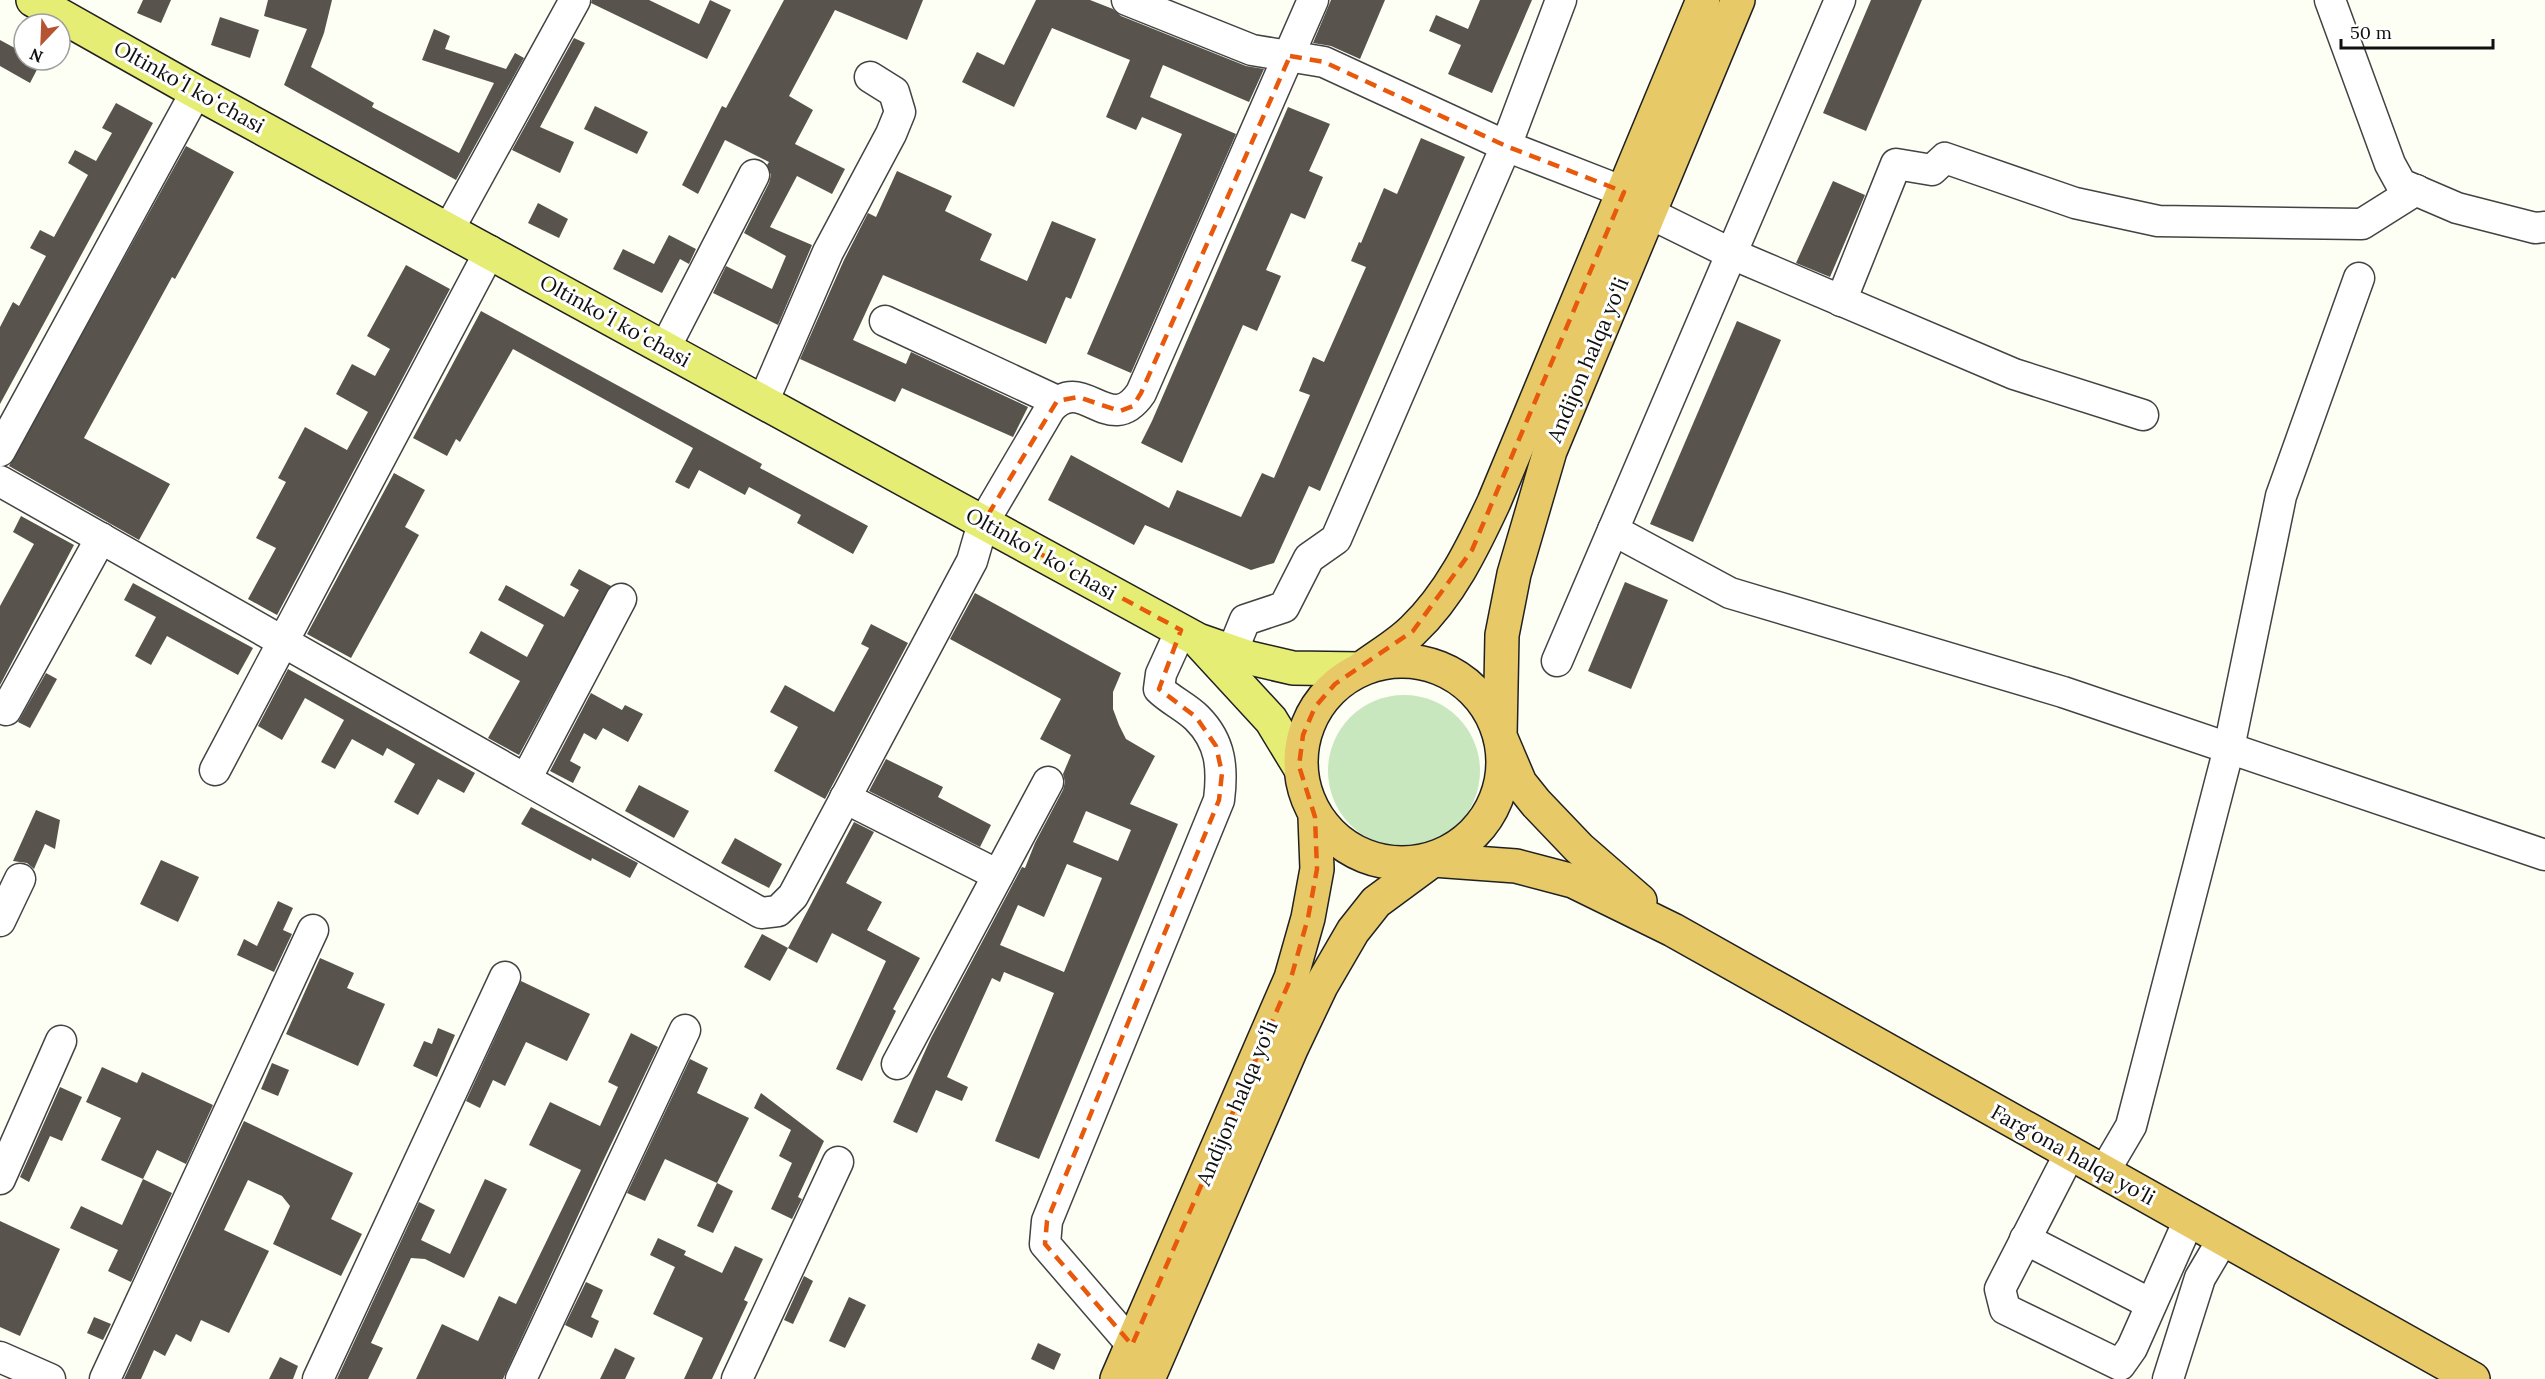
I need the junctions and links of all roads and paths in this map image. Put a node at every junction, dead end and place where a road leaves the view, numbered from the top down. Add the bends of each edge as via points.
1 (575, 0) edge
2 (1127, 0) edge
3 (1313, 0) edge
4 (1561, 0) edge
5 (1703, 0) edge
6 (1738, 0) edge
7 (1840, 0) edge
8 (2330, 0) edge
9 (42, 2) edge
10 (1290, 56) junction
11 (870, 77) dead end
12 (196, 92) junction
13 (1506, 146) junction
14 (754, 175) dead end
15 (2416, 190) junction
16 (1624, 192) junction
17 (1649, 213) junction
18 (2545, 227) edge
19 (449, 228) junction
20 (490, 251) junction
21 (1732, 254) junction
22 (2359, 278) dead end
23 (1841, 301) junction
24 (885, 321) dead end
25 (665, 348) junction
26 (1057, 401) junction
27 (763, 402) junction
28 (2143, 415) dead end
29 (0, 451) edge
30 (0, 481) edge
31 (983, 523) junction
32 (1613, 530) junction
33 (101, 538) junction
34 (621, 599) dead end
35 (1189, 635) junction
36 (285, 641) junction
37 (1228, 660) junction
38 (1557, 661) dead end
39 (1361, 669) junction
40 (6, 710) dead end
41 (1500, 736) junction
42 (2229, 748) junction
43 (1299, 766) junction
44 (215, 770) dead end
45 (526, 779) junction
46 (1048, 782) dead end
47 (845, 798) junction
48 (1315, 817) junction
49 (2545, 855) edge
50 (1432, 860) junction
51 (998, 876) junction
52 (20, 879) dead end
53 (0, 921) edge
54 (313, 930) dead end
55 (1673, 930) junction
56 (505, 977) dead end
57 (684, 1030) dead end
58 (61, 1041) dead end
59 (897, 1064) dead end
60 (2070, 1153) junction
61 (838, 1162) dead end
62 (2104, 1172) junction
63 (0, 1179) edge
64 (2189, 1220) junction
65 (2025, 1239) junction
66 (2223, 1239) junction
67 (2151, 1304) junction
68 (1132, 1345) junction
69 (0, 1357) edge
70 (50, 1379) edge
71 (105, 1379) edge
72 (318, 1379) edge
73 (521, 1379) edge
74 (737, 1379) edge
75 (1117, 1379) edge
76 (1148, 1379) edge
77 (2168, 1379) edge
78 (2473, 1379) edge

1 - 19 street
2 - 10 street via 1252,50
3 - 10 street
4 - 13 street
5 - 16 highway, Andijon halqa yo‘li
6 - 17 highway, Andijon halqa yo‘li
7 - 21 street
8 - 15 street via 2390,164 2402,184
9 - 12 main road, Oltinkoʻl koʻchasi
10 - 13 street via 1324,62
10 - 26 street via 1270,93 1133,406 1120,411 1078,397
11 - 27 street via 894,92 900,112 828,252
12 - 19 main road, Oltinkoʻl koʻchasi
12 - 29 street
13 - 16 street
13 - 37 street via 1336,539 1309,558 1284,607 1245,620
14 - 25 street
15 - 18 street via 2457,208 2535,228
15 - 23 street via 2362,224 2158,221 2075,203 1946,158 1932,170 1896,164
16 - 39 highway, Andijon halqa yo‘li via 1472,550 1413,631
17 - 21 street
17 - 41 highway, Andijon halqa yo‘li via 1550,451 1514,574 1502,635
19 - 20 main road, Oltinkoʻl koʻchasi
20 - 25 main road, Oltinkoʻl koʻchasi
20 - 36 street
21 - 23 street
21 - 32 street
22 - 42 street via 2281,496
23 - 28 street via 2014,374
24 - 26 street
25 - 27 main road, Oltinkoʻl koʻchasi
26 - 31 street
27 - 31 main road, Oltinkoʻl koʻchasi
30 - 33 street
31 - 35 main road, Oltinkoʻl koʻchasi
31 - 47 street via 972,561
32 - 38 street
32 - 42 street via 1730,594 2062,692
33 - 36 street
33 - 40 street
34 - 45 street
35 - 37 main road, Oltinkoʻl koʻchasi
35 - 68 street via 1161,674 1159,689 1196,717 1216,746 1222,773 1219,800 1047,1221 1045,1244
36 - 44 street
36 - 45 street
37 - 39 main road, Oltinkoʻl koʻchasi via 1293,668
37 - 43 main road, Oltinkoʻl koʻchasi
39 - 41 highway via 1395,661 1430,664 1451,674 1486,704
39 - 43 highway via 1335,684 1315,707 1303,735
41 - 50 highway via 1504,767 1498,797 1483,825 1460,846
41 - 55 highway, Farg‘ona halqa yo‘li via 1520,783 1536,803 1579,848
42 - 49 street
42 - 62 street via 2130,1126
43 - 48 highway via 1304,792
45 - 47 street via 761,913 778,911 793,897
46 - 51 street
47 - 51 street
48 - 50 highway via 1337,842 1367,858 1399,864
48 - 68 highway, Andijon halqa yo‘li via 1317,869 1291,978
50 - 55 highway, Farg‘ona halqa yo‘li via 1516,866 1573,881
50 - 76 highway, Andijon halqa yo‘li via 1376,902 1353,931 1321,986
51 - 59 street
52 - 53 street
54 - 71 street
55 - 60 highway, Farg‘ona halqa yo‘li
56 - 72 street
57 - 73 street
58 - 63 street
60 - 62 highway, Farg‘ona halqa yo‘li
60 - 65 street
61 - 74 street
62 - 64 highway, Farg‘ona halqa yo‘li
64 - 66 highway, Farg‘ona halqa yo‘li
64 - 67 street
65 - 67 street
65 - 67 street via 2000,1289 2005,1309 2120,1365
66 - 77 street via 2200,1278
66 - 78 highway, Farg‘ona halqa yo‘li
68 - 75 highway, Andijon halqa yo‘li
69 - 70 street

